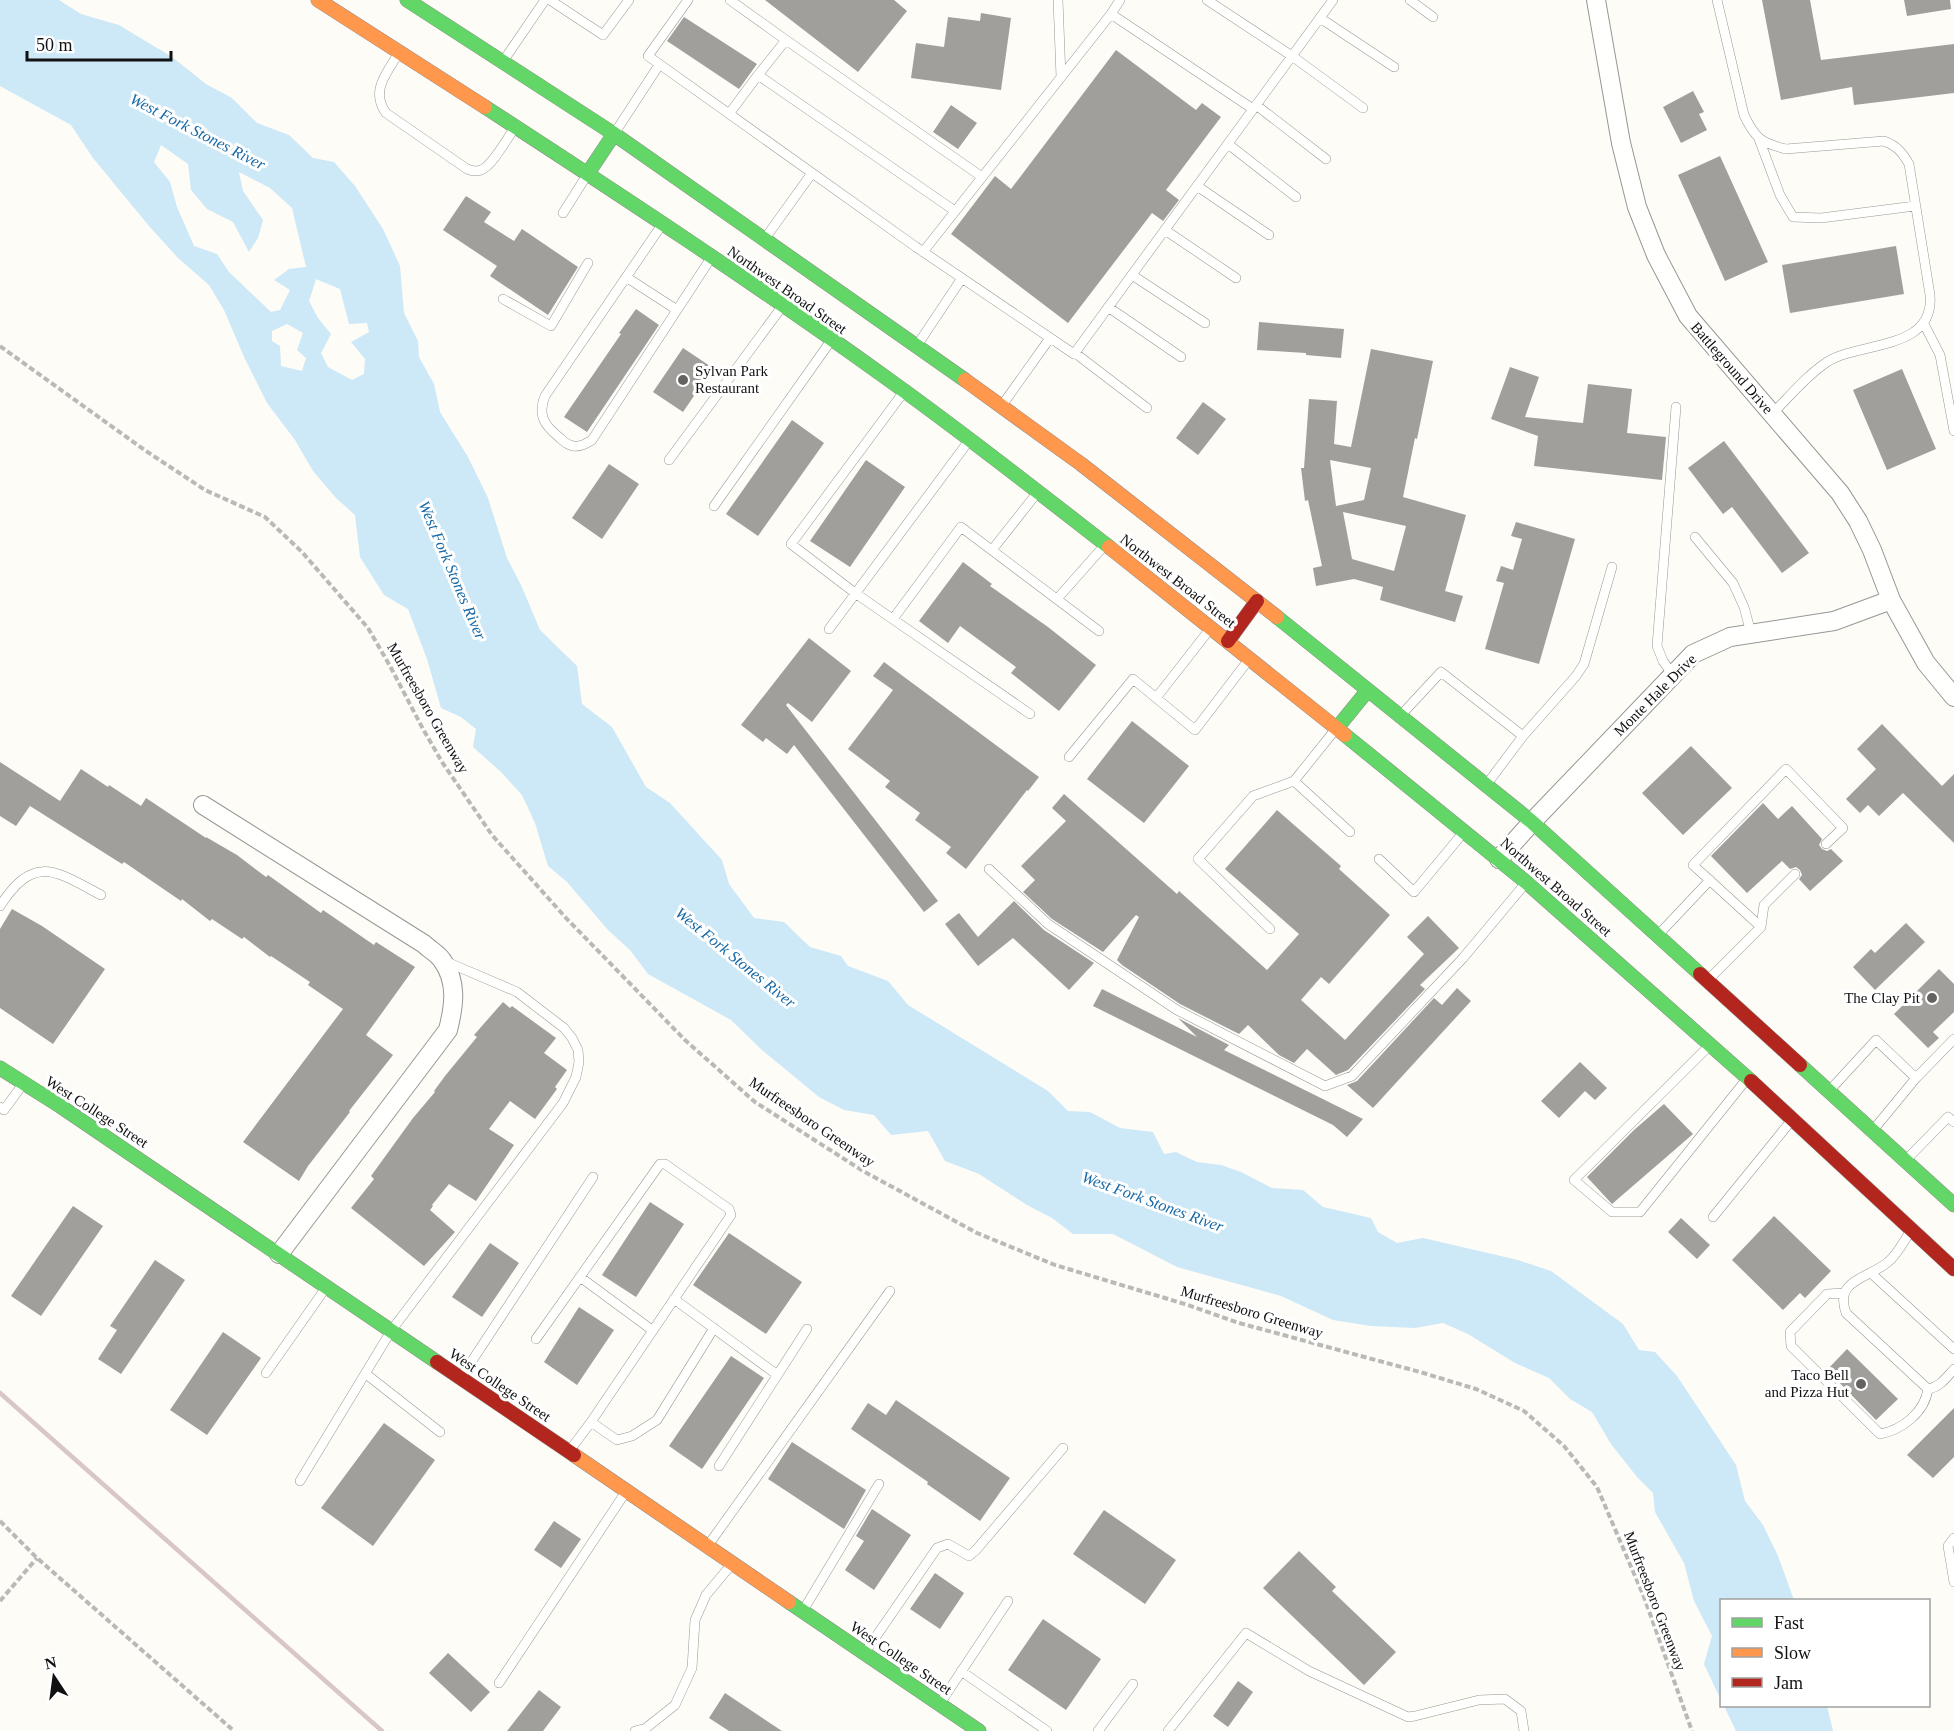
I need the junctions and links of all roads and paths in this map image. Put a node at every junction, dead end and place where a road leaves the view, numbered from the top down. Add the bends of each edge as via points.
1 (318, 0) edge
2 (544, 0) edge
3 (550, 0) edge
4 (629, 0) edge
5 (688, 0) edge
6 (730, 0) edge
7 (1120, 0) edge
8 (1208, 0) edge
9 (1333, 0) edge
10 (1410, 0) edge
11 (1596, 0) edge
12 (1717, 0) edge
13 (414, 2) edge
14 (1060, 2) edge
15 (1111, 14) junction
16 (1433, 17) dead end
17 (1320, 18) junction
18 (786, 40) junction
19 (399, 52) junction
20 (1292, 56) junction
21 (503, 62) junction
22 (659, 65) junction
23 (1394, 67) dead end
24 (758, 75) junction
25 (1061, 77) junction
26 (1254, 107) junction
27 (1363, 108) dead end
28 (729, 114) junction
29 (516, 127) junction
30 (615, 134) junction
31 (1759, 140) junction
32 (1228, 144) junction
33 (1326, 159) dead end
34 (588, 173) junction
35 (812, 173) junction
36 (982, 177) junction
37 (1197, 186) junction
38 (1296, 197) dead end
39 (1916, 206) junction
40 (955, 212) junction
41 (563, 213) dead end
42 (662, 224) junction
43 (1165, 230) junction
44 (1269, 235) dead end
45 (765, 239) junction
46 (922, 252) junction
47 (711, 257) junction
48 (588, 263) dead end
49 (1132, 275) junction
50 (626, 277) junction
51 (1236, 278) dead end
52 (962, 279) junction
53 (503, 299) dead end
54 (782, 306) junction
55 (1108, 308) junction
56 (677, 310) junction
57 (1205, 323) dead end
58 (1924, 324) junction
59 (1050, 338) junction
60 (832, 340) junction
61 (0, 346) edge
62 (913, 350) junction
63 (1075, 353) junction
64 (1181, 357) dead end
65 (905, 392) junction
66 (1001, 407) junction
67 (1676, 407) dead end
68 (1147, 408) dead end
69 (1772, 414) junction
70 (1954, 431) edge
71 (969, 440) junction
72 (669, 460) dead end
73 (1038, 492) junction
74 (714, 506) dead end
75 (1695, 537) dead end
76 (1105, 544) junction
77 (992, 550) junction
78 (1612, 567) dead end
79 (855, 593) junction
80 (1057, 599) junction
81 (1892, 600) junction
82 (1257, 601) junction
83 (893, 619) junction
84 (1212, 628) junction
85 (829, 629) dead end
86 (1099, 631) dead end
87 (1751, 633) junction
88 (1228, 641) junction
89 (1249, 660) junction
90 (1673, 675) junction
91 (1368, 690) junction
92 (1954, 697) edge
93 (1156, 698) junction
94 (1030, 714) dead end
95 (1400, 716) junction
96 (1337, 728) junction
97 (1523, 736) junction
98 (1069, 757) dead end
99 (1293, 781) junction
100 (1486, 785) junction
101 (203, 805) dead end
102 (1532, 822) junction
103 (1350, 832) dead end
104 (1465, 832) junction
105 (1826, 844) dead end
106 (1379, 859) dead end
107 (1499, 859) junction
108 (989, 868) dead end
109 (1795, 874) dead end
110 (1710, 880) junction
111 (1527, 882) junction
112 (101, 895) dead end
113 (0, 906) edge
114 (1761, 927) junction
115 (1270, 929) dead end
116 (1657, 936) junction
117 (442, 960) junction
118 (1707, 981) junction
119 (1954, 1039) edge
120 (1710, 1045) junction
121 (0, 1068) edge
122 (1748, 1078) junction
123 (1916, 1078) junction
124 (24, 1084) junction
125 (1828, 1091) junction
126 (0, 1107) edge
127 (1792, 1120) junction
128 (1954, 1122) edge
129 (1868, 1135) junction
130 (1905, 1161) junction
131 (593, 1178) dead end
132 (1954, 1205) edge
133 (1713, 1217) dead end
134 (1912, 1230) junction
135 (279, 1254) junction
136 (1954, 1269) edge
137 (1872, 1274) junction
138 (580, 1277) junction
139 (326, 1287) junction
140 (890, 1291) dead end
141 (1843, 1293) junction
142 (674, 1299) junction
143 (714, 1328) junction
144 (807, 1329) dead end
145 (652, 1330) junction
146 (391, 1331) junction
147 (536, 1339) dead end
148 (1954, 1349) edge
149 (1954, 1370) edge
150 (266, 1373) dead end
151 (366, 1374) junction
152 (776, 1374) junction
153 (460, 1378) junction
154 (1928, 1389) junction
155 (591, 1422) junction
156 (440, 1432) dead end
157 (1063, 1448) dead end
158 (568, 1451) junction
159 (719, 1466) dead end
160 (300, 1481) dead end
161 (879, 1485) dead end
162 (626, 1491) junction
163 (0, 1521) edge
164 (1954, 1538) edge
165 (707, 1546) junction
166 (38, 1558) junction
167 (732, 1563) junction
168 (1954, 1582) edge
169 (0, 1600) edge
170 (1008, 1601) dead end
171 (802, 1611) junction
172 (865, 1653) junction
173 (962, 1671) junction
174 (499, 1683) dead end
175 (1133, 1684) dead end
176 (939, 1704) junction
177 (234, 1731) edge
178 (635, 1731) edge
179 (979, 1731) edge
180 (1047, 1731) edge
181 (1098, 1731) edge
182 (1168, 1731) edge
183 (1524, 1731) edge
184 (1692, 1731) edge

1 - 19 main road, Northwest Broad Street
2 - 21 lane
3 - 4 lane via 603,35
5 - 22 lane via 648,56
6 - 18 lane
7 - 15 lane
8 - 20 lane
9 - 17 lane
10 - 16 lane
11 - 69 street, Battleground Drive via 1621,143 1637,207 1656,255 1688,316
12 - 31 lane via 1744,115
13 - 21 main road, Northwest Broad Street
14 - 25 lane
15 - 25 lane
15 - 26 lane
17 - 20 lane
17 - 23 lane
18 - 24 lane
18 - 36 lane
19 - 29 main road, Northwest Broad Street
19 - 29 lane via 378,92 382,107 467,169 483,170
20 - 26 lane
20 - 27 lane
21 - 30 main road, Northwest Broad Street
22 - 28 lane
22 - 30 lane
24 - 28 lane
24 - 40 lane
25 - 36 lane
26 - 32 lane
26 - 33 lane
28 - 35 lane
29 - 34 main road, Northwest Broad Street
30 - 34 main road
30 - 45 main road, Northwest Broad Street
31 - 39 lane via 1786,149 1884,141 1895,145 1909,164
31 - 39 lane via 1792,217 1821,218
32 - 37 lane
32 - 38 lane
34 - 41 lane
34 - 42 main road, Northwest Broad Street
35 - 45 lane
35 - 46 lane
36 - 40 lane
37 - 43 lane
37 - 44 lane
39 - 58 lane via 1931,307
40 - 46 lane
42 - 47 main road, Northwest Broad Street
42 - 50 lane
43 - 49 lane
43 - 51 lane
45 - 62 main road, Northwest Broad Street
46 - 52 lane
47 - 54 main road, Northwest Broad Street
47 - 56 lane
48 - 53 lane via 551,326
49 - 55 lane
49 - 57 lane
50 - 56 lane
50 - 56 lane via 542,403 548,428 568,444 583,445 592,440
52 - 59 lane
52 - 62 lane
54 - 60 main road, Northwest Broad Street
54 - 72 lane
55 - 63 lane
55 - 64 lane
58 - 69 lane via 1912,335 1827,362
58 - 70 lane via 1940,355
59 - 63 lane
59 - 66 lane
60 - 65 main road, Northwest Broad Street via 895,377
60 - 74 lane
61 - 184 path, Murfreesboro Greenway via 205,490 265,517 302,552 368,628 442,762 492,835 566,918 685,1040 755,1102 863,1171 977,1233 1055,1265 1239,1323 1476,1389 1524,1411 1564,1446 1597,1487 1644,1597
62 - 66 main road, Northwest Broad Street
63 - 68 lane
65 - 71 main road, Northwest Broad Street
65 - 79 lane via 791,544
66 - 82 main road, Northwest Broad Street
67 - 90 lane via 1657,646
69 - 81 street, Battleground Drive via 1840,493 1858,521
71 - 73 main road, Northwest Broad Street
71 - 79 lane
73 - 76 main road, Northwest Broad Street
73 - 77 lane
75 - 87 lane via 1733,583
76 - 80 lane
76 - 84 main road, Northwest Broad Street
77 - 80 lane
77 - 83 lane via 961,527
78 - 97 lane via 1584,664
79 - 83 lane
79 - 85 lane
80 - 86 lane
81 - 87 street, Monte Hale Drive via 1833,621
81 - 92 street, Battleground Drive via 1926,663
82 - 88 main road
82 - 91 main road, Northwest Broad Street
83 - 94 lane
84 - 88 main road, Northwest Broad Street
84 - 93 lane
87 - 90 street, Monte Hale Drive via 1730,637 1693,654
88 - 89 main road, Northwest Broad Street
89 - 93 lane via 1195,730
89 - 96 main road, Northwest Broad Street
90 - 102 street, Monte Hale Drive
91 - 95 main road, Northwest Broad Street
91 - 96 main road
93 - 98 lane via 1133,679
95 - 97 lane via 1441,672
95 - 100 main road, Northwest Broad Street
96 - 99 lane
96 - 104 main road, Northwest Broad Street
97 - 100 lane
99 - 103 lane
99 - 115 lane via 1253,796 1198,859
100 - 102 main road, Northwest Broad Street
101 - 117 street via 424,944
102 - 107 street, Monte Hale Drive
102 - 116 main road, Northwest Broad Street
104 - 106 lane via 1414,892
104 - 107 main road, Northwest Broad Street
105 - 110 lane via 1843,828 1786,769 1693,865
107 - 111 main road, Northwest Broad Street
108 - 111 lane via 1048,924 1177,1010 1325,1086 1352,1076 1463,958
109 - 114 lane via 1764,905
110 - 114 lane
110 - 116 lane
111 - 120 main road, Northwest Broad Street
112 - 113 lane via 65,876 45,871 30,873 12,888
114 - 118 lane
116 - 118 main road, Northwest Broad Street
117 - 135 street via 452,981 455,1004 448,1030
117 - 146 lane via 517,992 573,1038 579,1062 562,1103
118 - 125 main road, Northwest Broad Street
119 - 123 lane
120 - 122 main road, Northwest Broad Street
120 - 122 lane via 1574,1180 1612,1212 1640,1212
121 - 124 main road, West College Street
122 - 127 main road, Northwest Broad Street
123 - 125 lane via 1876,1040
123 - 129 lane
124 - 126 lane via 4,1110
124 - 135 main road, West College Street
125 - 129 main road, Northwest Broad Street
127 - 133 lane
127 - 134 main road, Northwest Broad Street via 1845,1160
128 - 130 lane via 1948,1117
129 - 130 main road, Northwest Broad Street
130 - 132 main road, Northwest Broad Street
131 - 153 lane
134 - 136 main road, Northwest Broad Street
134 - 137 lane via 1890,1261
135 - 139 main road, West College Street
137 - 141 lane via 1851,1283
137 - 148 lane
138 - 142 lane via 660,1164 665,1164 731,1212
138 - 145 lane
138 - 147 lane
139 - 146 main road, West College Street
139 - 150 lane
140 - 165 lane
141 - 154 lane via 1846,1313
141 - 154 lane via 1827,1294 1809,1311 1790,1332 1791,1346 1880,1434 1891,1432 1913,1417 1927,1401
142 - 143 lane
142 - 145 lane
143 - 152 lane
143 - 155 lane via 657,1420 632,1436 617,1440
144 - 152 lane
145 - 155 lane
146 - 151 lane
146 - 153 main road, West College Street
149 - 154 lane via 1935,1388
151 - 156 lane
151 - 160 lane
152 - 159 lane
153 - 158 main road, West College Street
155 - 158 lane
157 - 172 lane via 969,1556 948,1544 937,1548
158 - 162 main road, West College Street
161 - 171 lane
162 - 165 main road, West College Street
162 - 174 lane
163 - 166 path
164 - 168 lane via 1948,1546
165 - 167 main road, West College Street
166 - 169 path
166 - 177 path
167 - 171 main road, West College Street
167 - 178 lane via 706,1595 695,1620 692,1668 675,1705 646,1728
170 - 173 lane
171 - 172 main road, West College Street
172 - 176 main road, West College Street
173 - 176 lane
173 - 180 lane
175 - 181 lane
176 - 179 main road, West College Street
182 - 183 lane via 1246,1633 1309,1671 1408,1717 1479,1700 1506,1699 1521,1711

